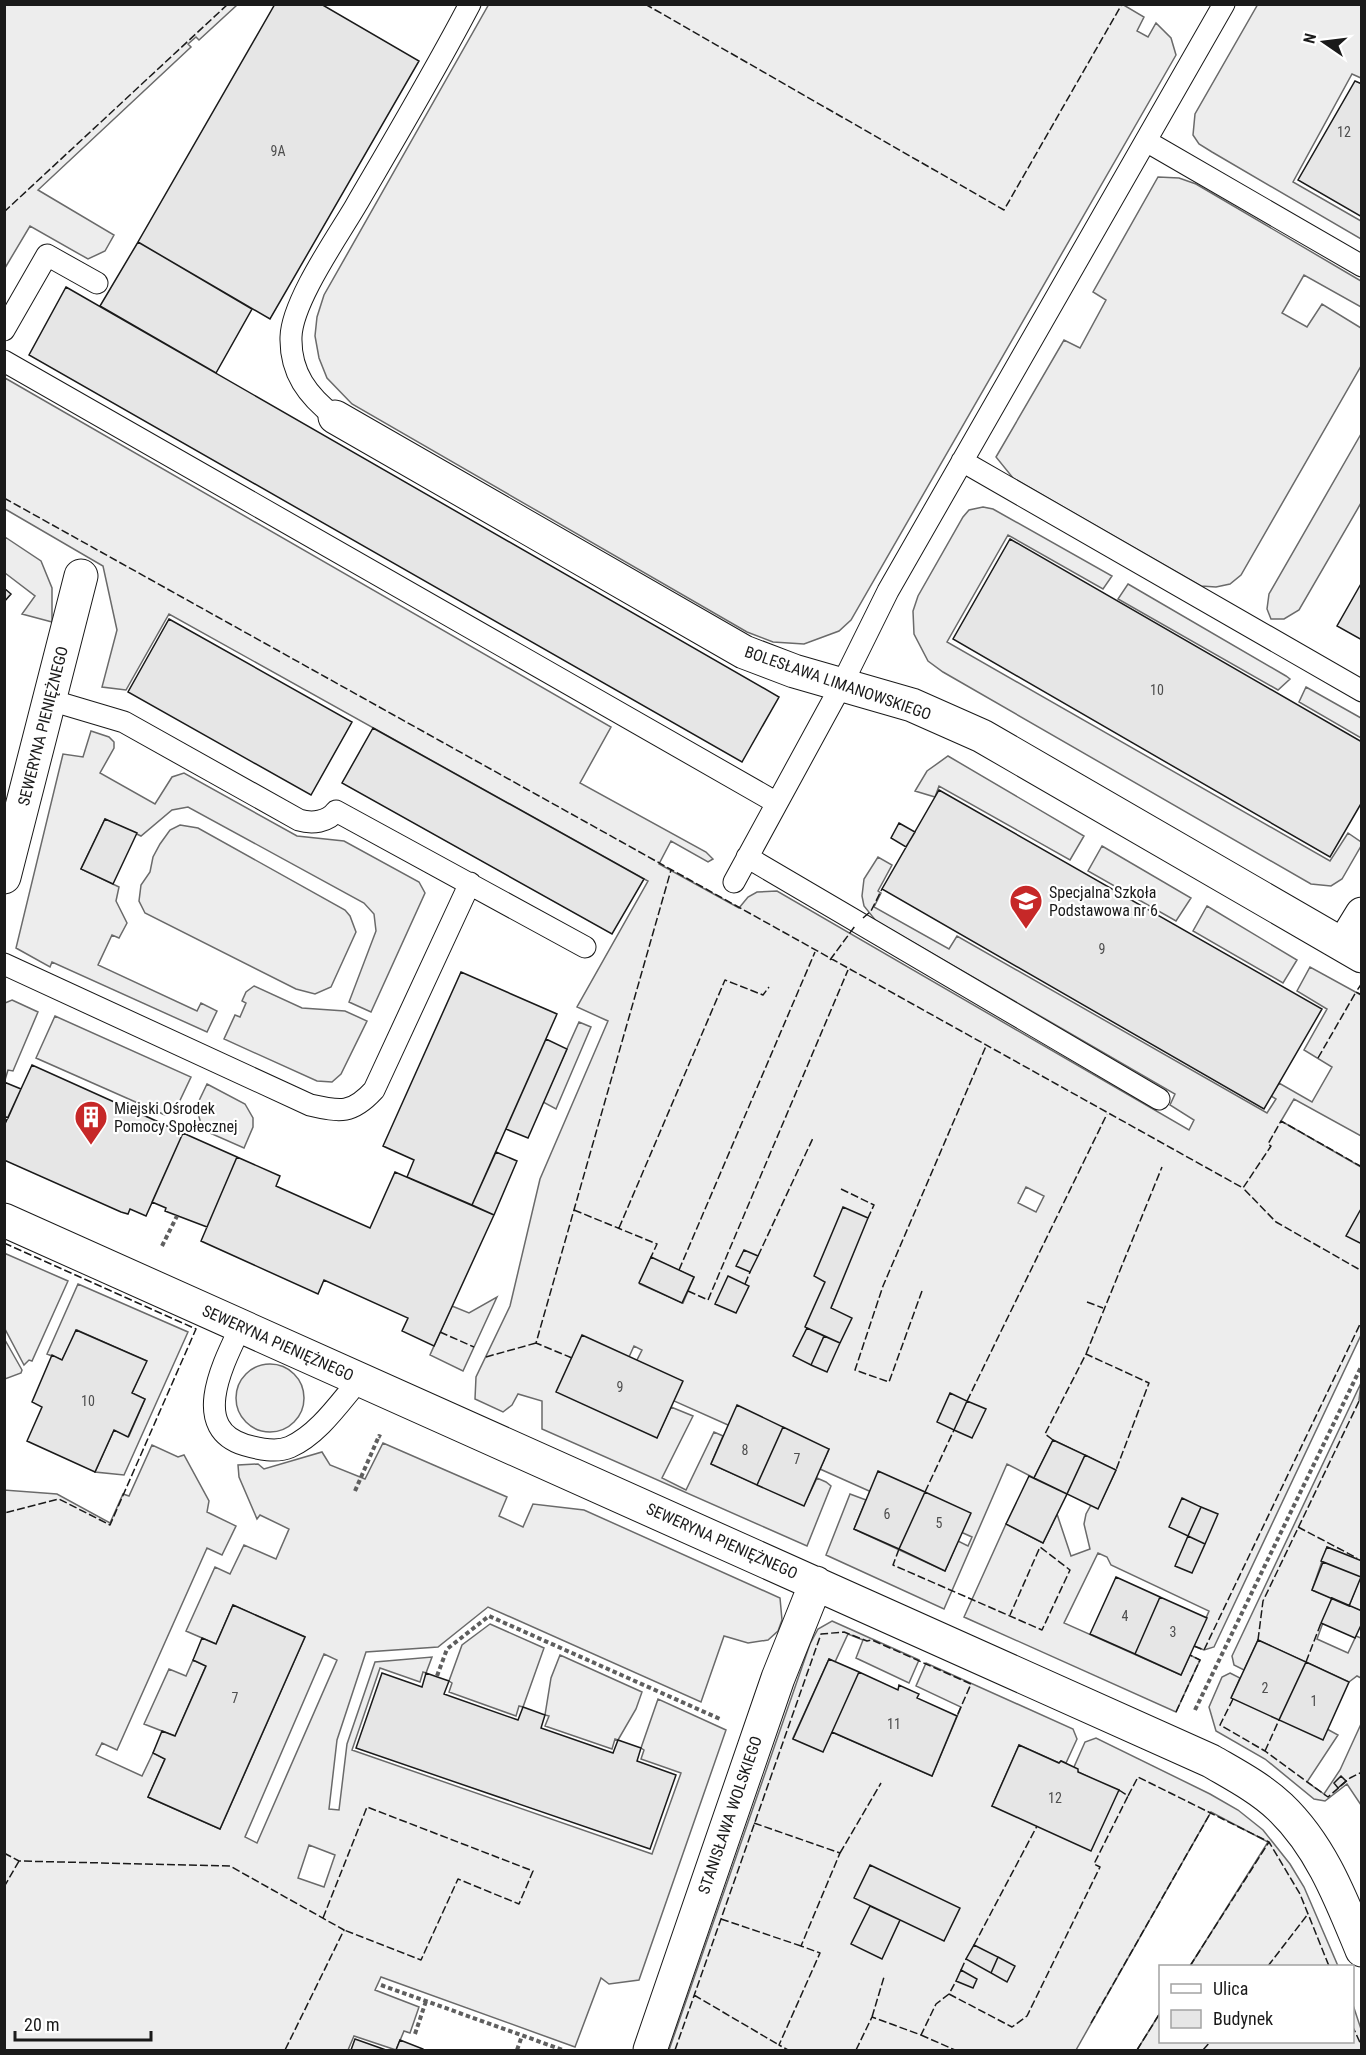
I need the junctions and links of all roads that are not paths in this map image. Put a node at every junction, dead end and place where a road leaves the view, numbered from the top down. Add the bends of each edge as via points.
1 (470, 4) edge
2 (1224, 4) edge
3 (1146, 141) junction
4 (1362, 267) edge
5 (97, 283) dead end
6 (4, 330) edge
7 (4, 361) edge
8 (335, 417) joint
9 (962, 461) junction
10 (81, 576) dead end
11 (842, 684) junction
12 (1362, 691) edge
13 (50, 700) junction
14 (777, 803) junction
15 (747, 857) junction
16 (4, 877) edge
17 (734, 882) dead end
18 (470, 883) junction
19 (1362, 914) edge
20 (585, 947) dead end
21 (1353, 951) edge
22 (4, 964) edge
23 (1159, 1099) dead end
24 (4, 1220) edge
25 (241, 1326) junction
26 (360, 1379) junction
27 (816, 1583) junction
28 (1362, 1950) edge
29 (650, 2050) edge

1 - 8 lane via 294,318 291,335 295,370 313,400
2 - 3 lane
3 - 4 lane
3 - 9 lane
5 - 6 lane via 47,255
7 - 14 lane
8 - 11 street, BOLESŁAWA LIMANOWSKIEGO via 744,652
9 - 11 lane via 888,591
9 - 12 lane
10 - 13 street, SEWERYNA PIENIĘŻNEGO
11 - 14 lane
11 - 21 street, BOLESŁAWA LIMANOWSKIEGO via 912,705 982,736
13 - 16 street, SEWERYNA PIENIĘŻNEGO
13 - 18 lane via 124,722 299,820 331,818 336,811
14 - 15 lane
15 - 17 lane
15 - 23 lane
18 - 20 lane
18 - 22 lane via 374,1090 359,1106 338,1111 310,1105
19 - 21 street, BOLESŁAWA LIMANOWSKIEGO
24 - 25 street, SEWERYNA PIENIĘŻNEGO
25 - 26 street, SEWERYNA PIENIĘŻNEGO
25 - 26 lane via 214,1394 216,1418 225,1434 241,1444 258,1449 289,1447 324,1421
26 - 27 street, SEWERYNA PIENIĘŻNEGO
27 - 28 street, SEWERYNA PIENIĘŻNEGO via 1178,1744 1255,1788 1278,1806 1312,1845 1343,1903
27 - 29 street, STANISŁAWA WOLSKIEGO via 774,1689

